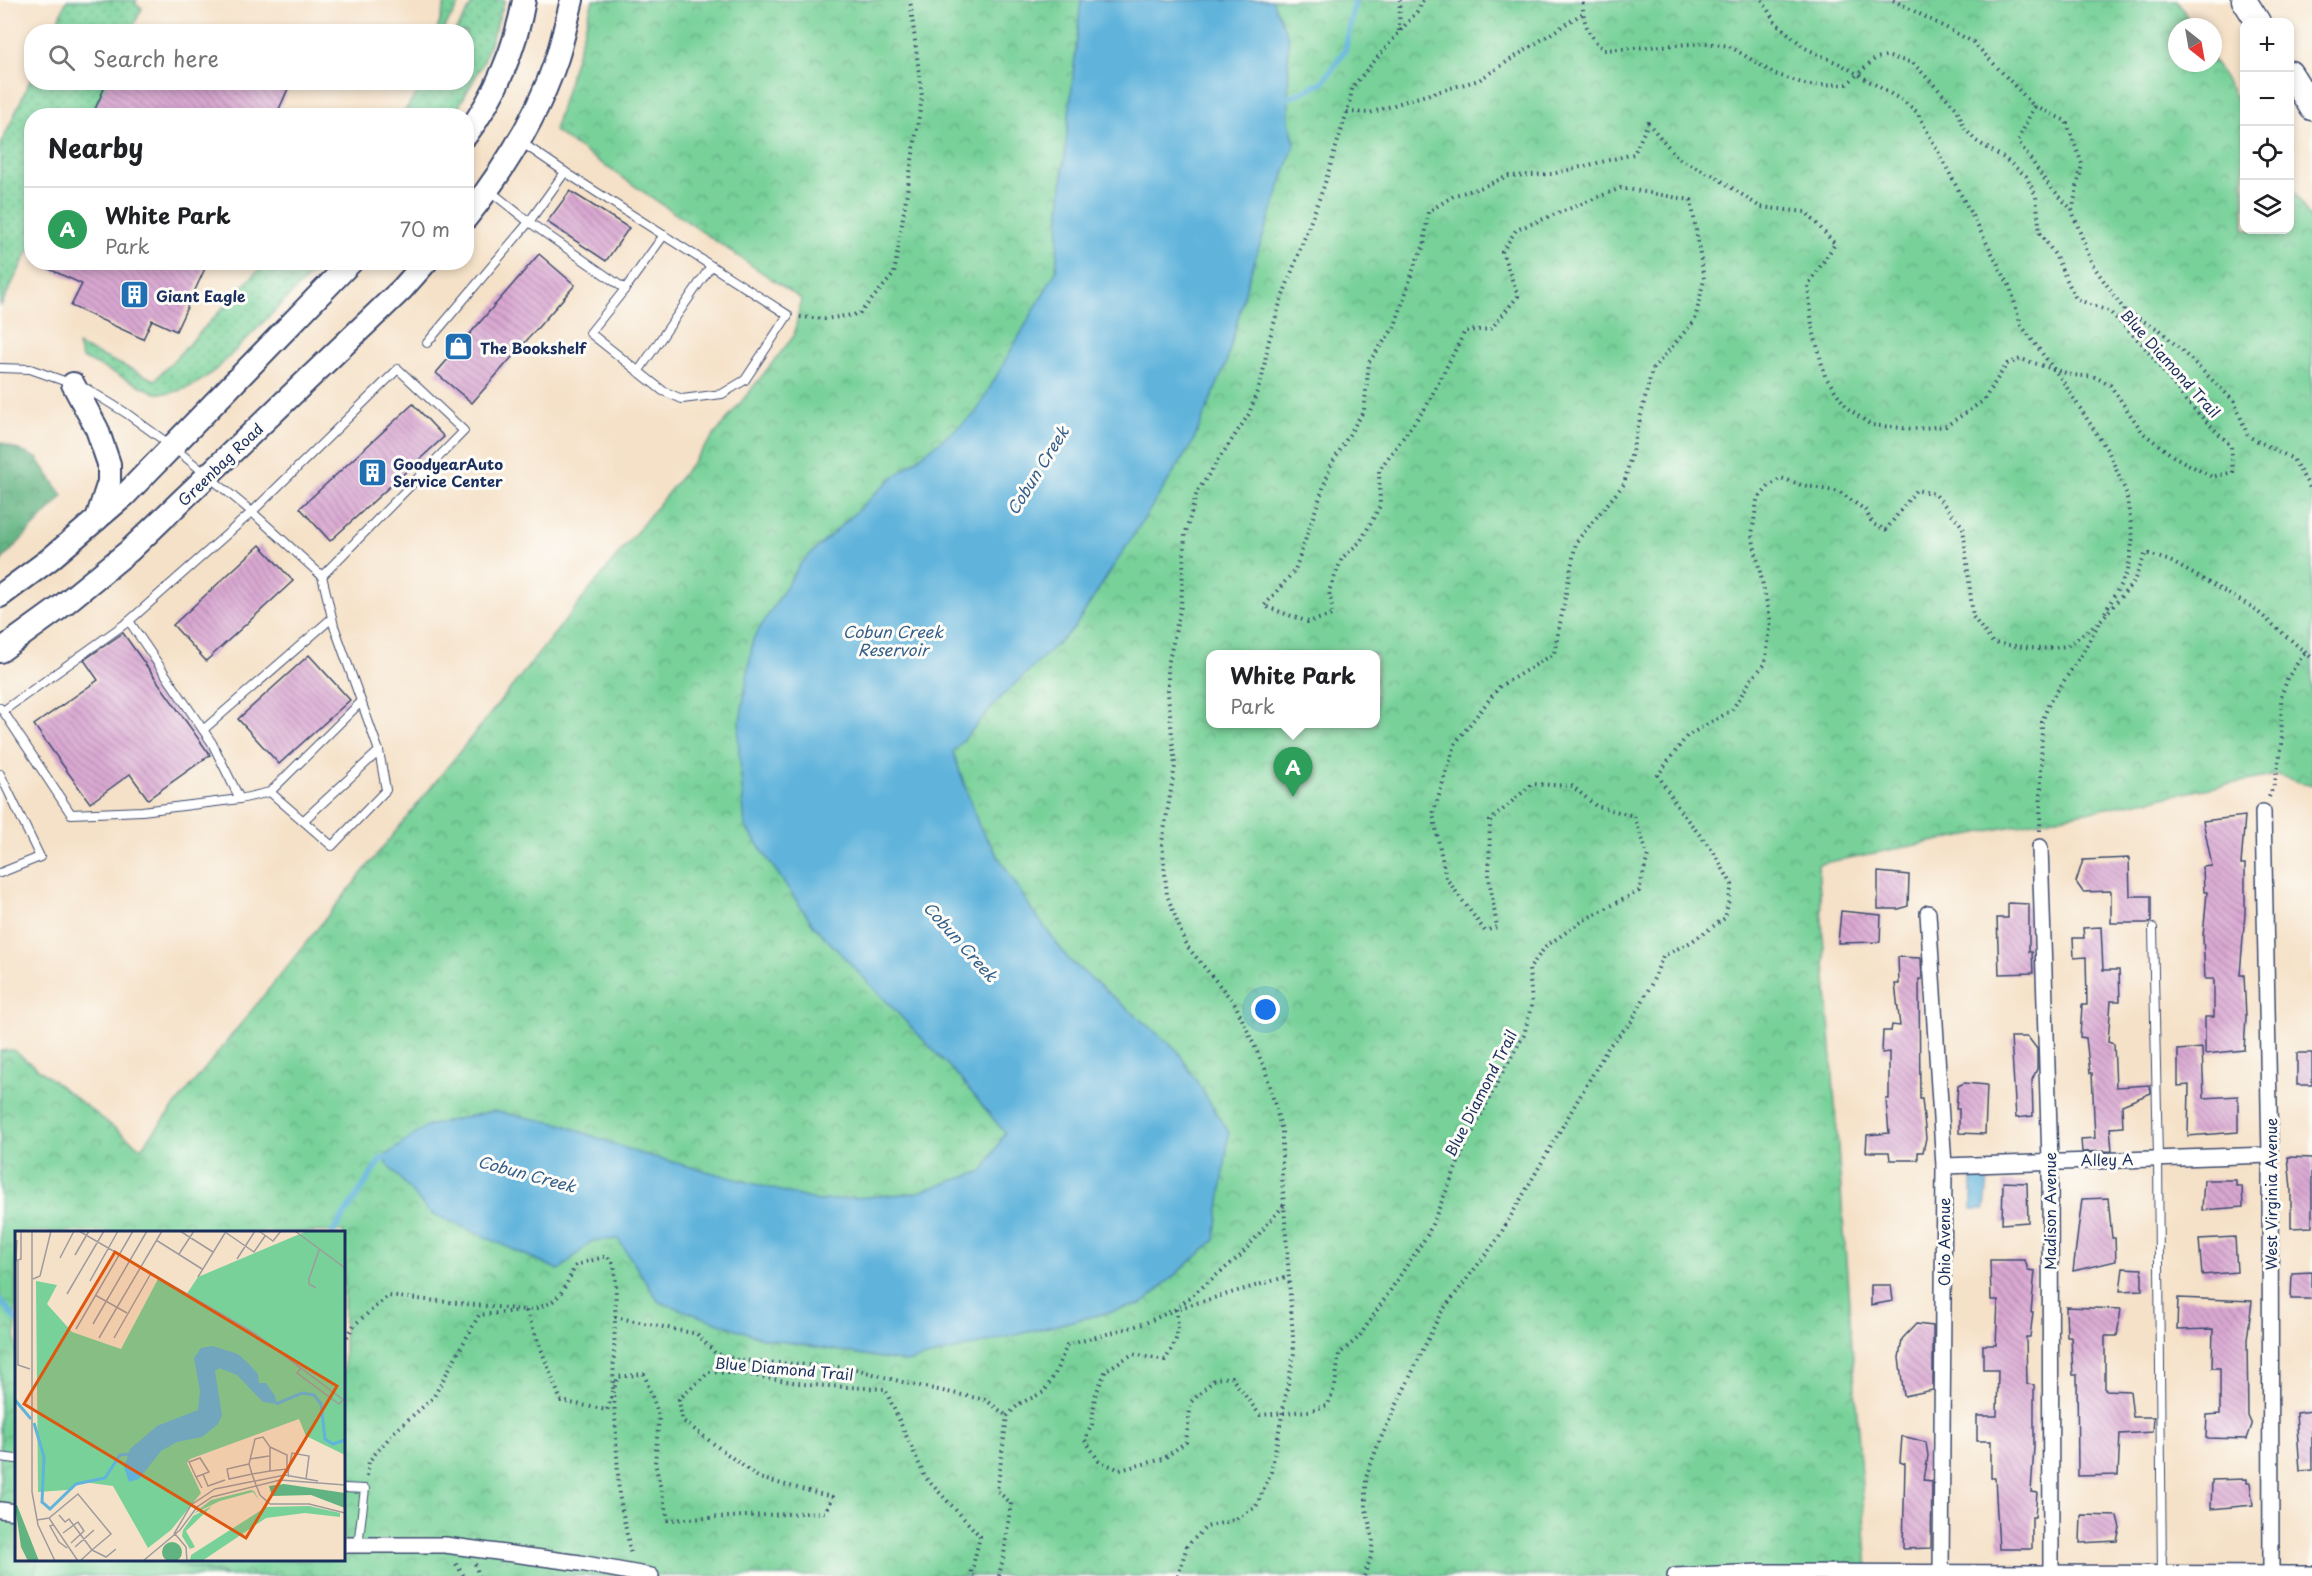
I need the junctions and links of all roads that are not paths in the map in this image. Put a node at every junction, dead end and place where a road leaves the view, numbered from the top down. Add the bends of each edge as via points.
1 (524, 0) edge
2 (572, 0) edge
3 (2244, 0) edge
4 (2255, 18) edge
5 (2294, 81) edge
6 (2312, 108) edge
7 (474, 125) edge
8 (520, 141) junction
9 (565, 172) junction
10 (488, 190) junction
11 (474, 208) edge
12 (529, 222) junction
13 (664, 235) junction
14 (711, 266) junction
15 (343, 270) edge
16 (419, 270) edge
17 (625, 289) junction
18 (427, 343) dead end
19 (0, 368) edge
20 (638, 372) junction
21 (73, 384) junction
22 (173, 447) junction
23 (207, 476) junction
24 (252, 512) junction
25 (96, 522) junction
26 (322, 576) junction
27 (0, 596) edge
28 (332, 618) junction
29 (129, 621) junction
30 (0, 651) edge
31 (361, 702) junction
32 (2, 710) edge
33 (204, 730) junction
34 (379, 751) junction
35 (0, 774) edge
36 (270, 792) junction
37 (240, 799) junction
38 (2263, 812) road end
39 (304, 820) junction
40 (2040, 847) road end
41 (0, 873) edge
42 (1928, 912) dead end
43 (2153, 928) dead end
44 (2270, 1155) junction
45 (2158, 1158) junction
46 (2049, 1161) junction
47 (1944, 1166) junction
48 (0, 1457) edge
49 (15, 1459) edge
50 (345, 1488) edge
51 (0, 1510) edge
52 (15, 1512) edge
53 (351, 1546) edge
54 (1941, 1572) junction
55 (2051, 1574) edge
56 (2162, 1574) edge
57 (2312, 1574) edge
58 (2271, 1575) edge
59 (651, 1576) edge
60 (1675, 1576) edge

1 - 7 main road via 507,62
2 - 8 main road via 557,57
3 - 4 main road
5 - 6 main road
8 - 9 lane
8 - 10 main road
9 - 12 lane
9 - 13 lane
10 - 11 main road
10 - 12 lane
12 - 17 lane
12 - 18 lane
13 - 14 lane
13 - 17 lane
14 - 20 lane
14 - 20 lane via 788,315 745,380 722,394 682,399 663,391
15 - 22 main road
16 - 23 main road, Greenbag Road
17 - 20 lane via 590,333
19 - 21 lane via 30,369
21 - 22 lane via 97,395
21 - 25 main road via 110,464 109,482
22 - 23 lane
22 - 25 main road
23 - 24 lane
23 - 30 main road, Greenbag Road via 129,551
24 - 26 lane
24 - 26 lane via 399,369 464,431
24 - 29 lane
25 - 27 main road
26 - 28 lane
28 - 31 lane
28 - 33 lane
29 - 32 lane
29 - 33 lane
31 - 34 lane
31 - 36 lane
32 - 37 lane via 71,814 142,811
33 - 37 lane
34 - 39 lane
34 - 39 lane via 386,790 332,846
35 - 41 lane via 40,857
36 - 37 lane
36 - 39 lane
38 - 44 street, West Virginia Avenue
40 - 46 street, Madison Avenue
42 - 47 street, Ohio Avenue
43 - 45 lane
44 - 45 street, Alley A
44 - 58 street, West Virginia Avenue
45 - 46 street, Alley A
45 - 56 lane
46 - 47 street, Alley A
46 - 55 street, Madison Avenue
47 - 54 street, Ohio Avenue
48 - 49 lane
50 - 53 lane via 365,1489
51 - 52 street
53 - 59 street via 445,1545
54 - 55 street
54 - 60 street
55 - 56 street
56 - 58 street
57 - 58 street

